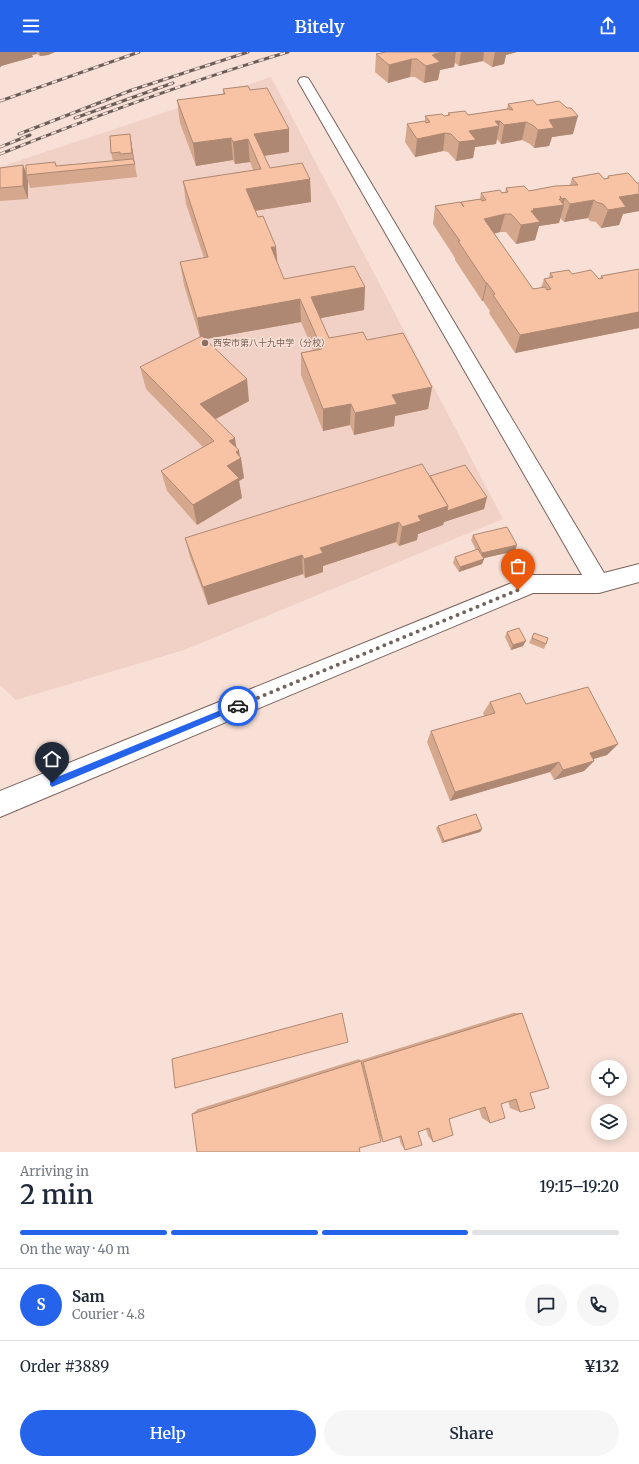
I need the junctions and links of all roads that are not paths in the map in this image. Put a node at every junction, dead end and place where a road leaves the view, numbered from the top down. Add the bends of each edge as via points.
1 (304, 81) dead end
2 (639, 573) edge
3 (599, 584) junction
4 (3, 797) edge

1 - 3 street
2 - 3 street
3 - 4 street via 532,584

